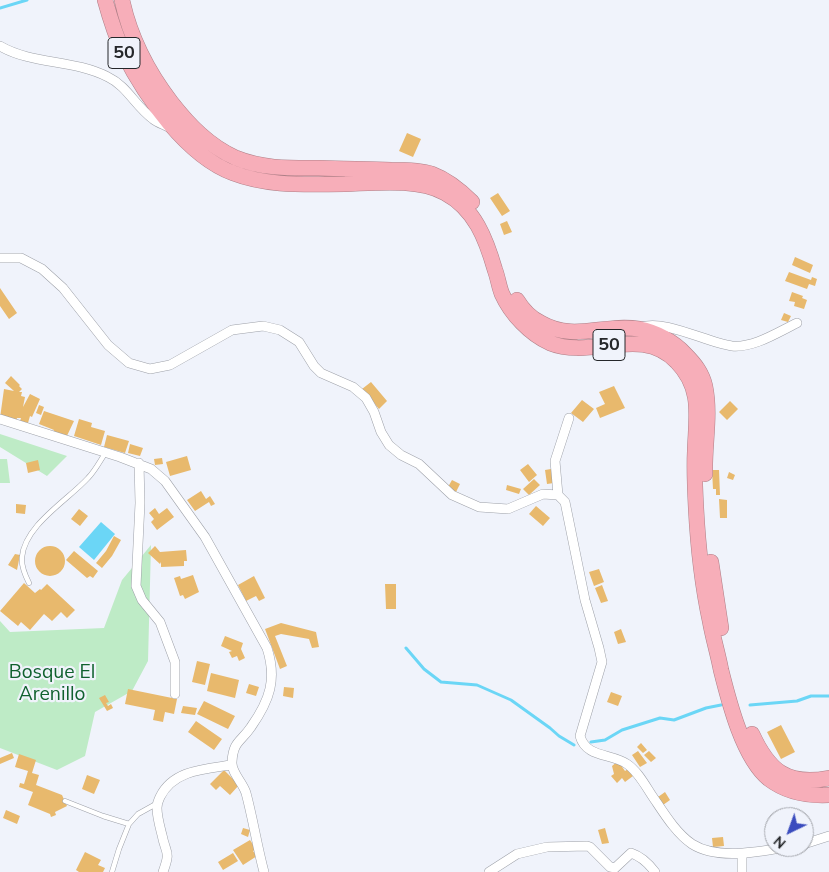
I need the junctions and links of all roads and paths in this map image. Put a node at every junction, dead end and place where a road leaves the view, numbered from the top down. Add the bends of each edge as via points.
1 (106, 0) edge
2 (122, 0) edge
3 (0, 46) edge
4 (159, 98) junction
5 (178, 132) junction
6 (0, 258) edge
7 (797, 323) dead end
8 (638, 328) junction
9 (569, 418) dead end
10 (0, 419) edge
11 (106, 452) junction
12 (139, 463) junction
13 (558, 495) junction
14 (29, 583) dead end
15 (175, 694) dead end
16 (231, 765) junction
17 (829, 778) edge
18 (829, 795) edge
19 (65, 801) dead end
20 (157, 803) junction
21 (129, 824) junction
22 (829, 836) edge
23 (814, 841) edge
24 (764, 850) edge
25 (742, 854) junction
26 (112, 872) edge
27 (163, 872) edge
28 (264, 872) edge
29 (489, 872) edge
30 (655, 872) edge
31 (742, 872) edge

1 - 4 highway, 50 via 122,51 136,77
2 - 4 highway, 50 via 131,31
3 - 5 street via 20,55 69,63 110,78 126,90 153,120
4 - 5 highway, 50
4 - 8 highway, 50 via 214,146 256,164 275,168 430,173 457,188 486,221 498,243 513,293 532,318 565,332
5 - 18 highway, 50 via 214,163 231,173 256,180 280,184 393,182 430,187 445,193 460,203 479,225 506,301 522,323 538,336 552,343 582,347 644,343 674,358 694,388 697,404 694,454 696,510 704,591 726,692 737,725 754,762 769,779 805,794
6 - 13 street via 20,258 42,269 63,288 108,345 129,364 150,369 170,365 232,330 263,326 280,330 299,342 321,373 353,387 366,398 388,444 419,464 452,495 479,507 508,509 543,494
7 - 8 street via 767,338 732,346 656,325
8 - 17 highway, 50 via 654,333 682,350 701,373 705,386 708,426 706,497 712,567 727,659 747,722 759,750 773,767 787,777 802,781
9 - 13 street via 555,461
10 - 11 street
11 - 12 street
11 - 14 lane via 89,478 46,516 27,542 21,559
12 - 15 street via 136,586 142,600 160,622 175,662
12 - 16 street via 165,481 205,537 267,648 272,664 270,693 265,706 234,747
13 - 25 street via 565,502 585,600 602,662 580,736 582,743 591,751 626,763 635,771 675,828 691,843 700,848
16 - 20 street via 184,774 168,785
16 - 28 street via 245,791
19 - 21 lane
20 - 21 lane via 138,814
20 - 27 street via 162,837 169,856
21 - 26 lane
22 - 23 street
24 - 25 street
25 - 31 street
29 - 30 street via 517,854 547,847 587,846 610,867 615,868 631,853

